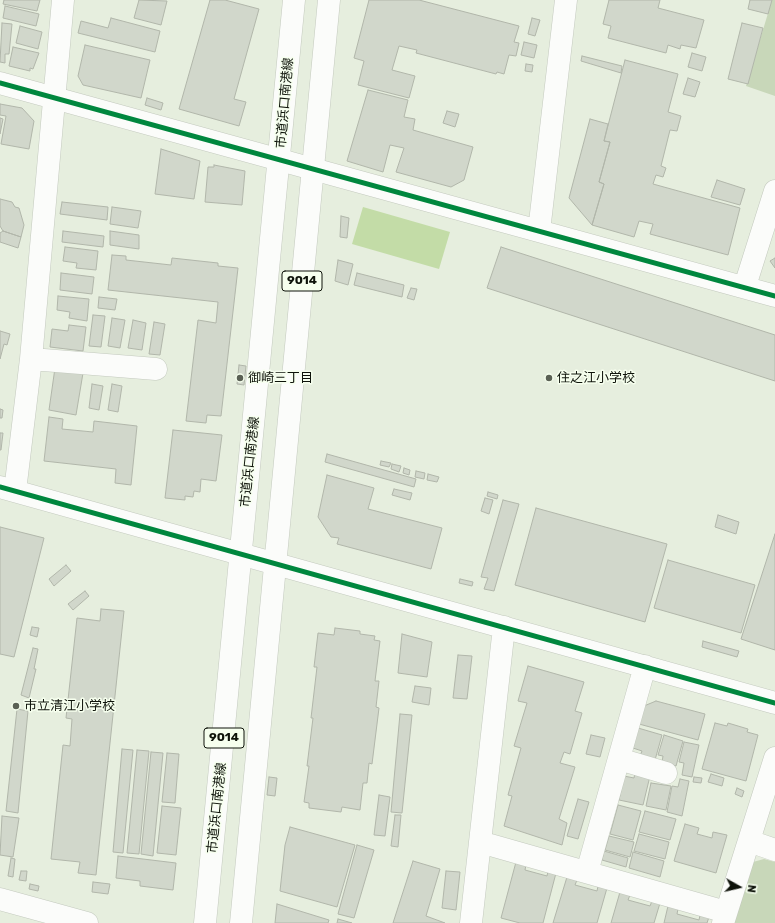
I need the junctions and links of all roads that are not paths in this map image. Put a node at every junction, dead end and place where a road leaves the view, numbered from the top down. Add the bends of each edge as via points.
1 (63, 0) edge
2 (294, 0) edge
3 (329, 0) edge
4 (566, 0) edge
5 (0, 83) edge
6 (54, 98) junction
7 (280, 160) junction
8 (313, 168) junction
9 (775, 191) edge
10 (539, 231) junction
11 (745, 286) junction
12 (775, 296) edge
13 (31, 358) junction
14 (156, 369) dead end
15 (7, 489) edge
16 (242, 554) junction
17 (275, 563) junction
18 (504, 627) junction
19 (645, 666) junction
20 (775, 703) edge
21 (775, 758) edge
22 (619, 760) junction
23 (666, 773) dead end
24 (480, 842) junction
25 (749, 842) junction
26 (775, 850) edge
27 (587, 872) junction
28 (0, 899) edge
29 (725, 917) edge
30 (88, 923) edge
31 (205, 923) edge
32 (241, 923) edge
33 (471, 923) edge

1 - 6 street
2 - 7 street, 市道浜口南港線 / 9014
3 - 8 street, 9014
4 - 10 street
5 - 6 street
6 - 7 street
6 - 13 street
7 - 8 street
7 - 16 street, 市道浜口南港線 / 9014
8 - 10 street
8 - 17 street, 9014
9 - 11 street
10 - 11 street
11 - 12 street
13 - 14 street
13 - 15 street
15 - 16 street
16 - 17 street
16 - 31 street, 市道浜口南港線 / 9014
17 - 18 street
17 - 32 street, 9014
18 - 19 street
18 - 24 street
19 - 20 street
19 - 22 street
21 - 25 street
22 - 23 street
22 - 27 street
24 - 27 street
24 - 33 street
25 - 26 street
25 - 29 street
27 - 29 street
28 - 30 street

